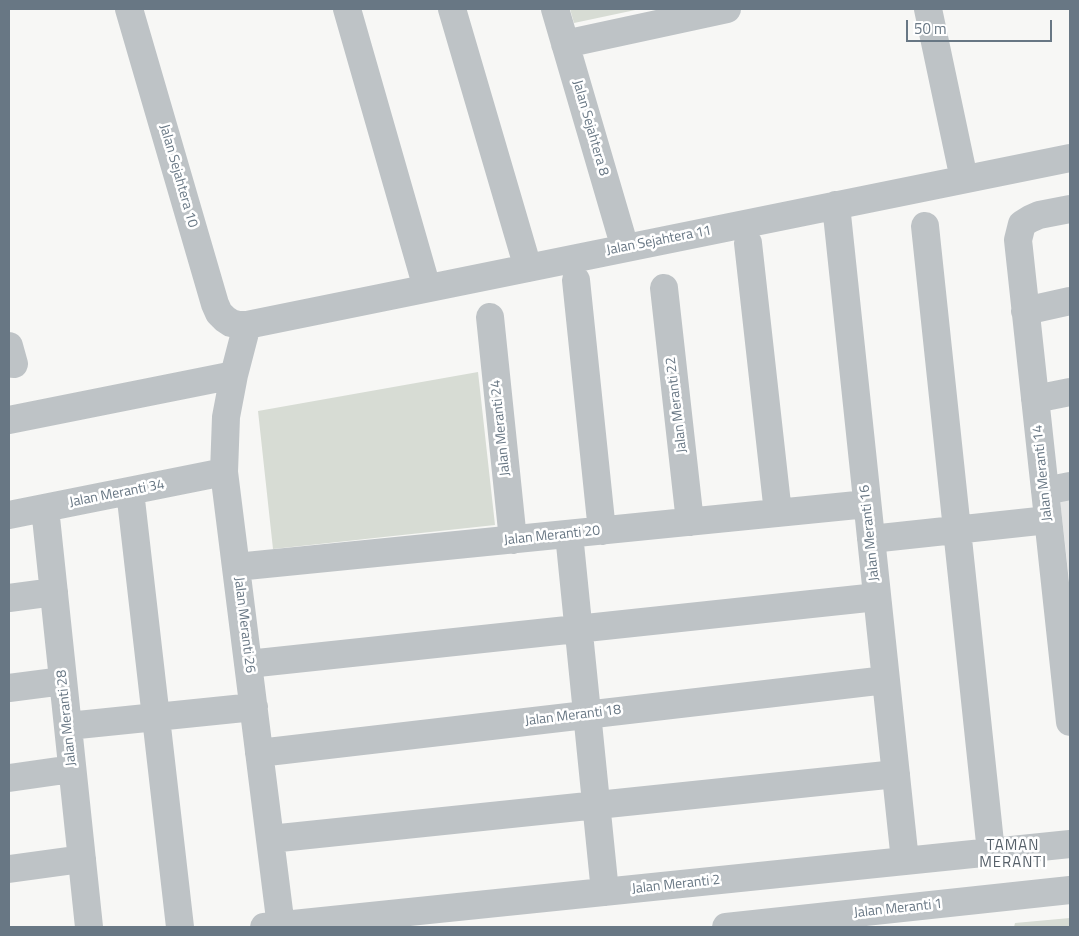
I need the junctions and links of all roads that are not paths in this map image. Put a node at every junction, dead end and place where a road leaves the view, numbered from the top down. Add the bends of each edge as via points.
1 (129, 9) edge
2 (347, 9) edge
3 (452, 9) edge
4 (555, 9) edge
5 (727, 9) edge
6 (928, 9) edge
7 (565, 44) junction
8 (1070, 158) edge
9 (964, 179) junction
10 (836, 205) junction
11 (1070, 209) edge
12 (925, 226) dead end
13 (748, 243) dead end
14 (625, 248) junction
15 (528, 268) junction
16 (576, 280) dead end
17 (426, 288) junction
18 (664, 288) dead end
19 (1070, 302) edge
20 (1025, 311) junction
21 (490, 317) dead end
22 (247, 325) junction
23 (234, 375) junction
24 (1070, 392) edge
25 (1035, 399) junction
26 (9, 420) edge
27 (224, 472) junction
28 (1064, 488) edge
29 (130, 491) junction
30 (867, 504) junction
31 (44, 508) junction
32 (778, 513) junction
33 (9, 515) edge
34 (1048, 520) junction
35 (690, 522) junction
36 (957, 530) junction
37 (602, 531) junction
38 (569, 534) junction
39 (871, 539) junction
40 (513, 540) junction
41 (236, 568) junction
42 (54, 592) junction
43 (877, 597) junction
44 (9, 598) edge
45 (578, 629) junction
46 (248, 664) junction
47 (886, 680) junction
48 (63, 681) junction
49 (9, 688) edge
50 (254, 707) junction
51 (587, 715) junction
52 (156, 717) junction
53 (1070, 722) edge
54 (68, 726) junction
55 (260, 753) junction
56 (72, 769) junction
57 (896, 774) junction
58 (9, 778) edge
59 (596, 805) junction
60 (270, 839) junction
61 (1070, 844) edge
62 (991, 852) junction
63 (82, 859) junction
64 (905, 861) junction
65 (9, 869) edge
66 (1070, 890) edge
67 (605, 892) junction
68 (898, 918) edge
69 (89, 927) edge
70 (180, 927) edge
71 (275, 927) edge
72 (726, 927) edge

1 - 22 street, Jalan Sejahtera 10 via 215,304 225,319
2 - 17 street
3 - 15 street
4 - 7 street, Jalan Sejahtera 8
5 - 7 street
6 - 9 street
7 - 14 street, Jalan Sejahtera 8
8 - 9 street, Jalan Sejahtera 11
9 - 10 street, Jalan Sejahtera 11
10 - 14 street, Jalan Sejahtera 11
10 - 30 street, Jalan Meranti 16
11 - 20 street, Jalan Meranti 14 via 1038,215 1022,224 1018,240
12 - 36 street
13 - 32 street
14 - 15 street, Jalan Sejahtera 11
15 - 17 street, Jalan Sejahtera 11
16 - 37 street
17 - 22 street, Jalan Sejahtera 11
18 - 35 street, Jalan Meranti 22
19 - 20 street
20 - 25 street, Jalan Meranti 14
21 - 40 street, Jalan Meranti 24
22 - 23 street, Jalan Meranti 26
23 - 26 street
23 - 27 street, Jalan Meranti 26 via 226,417
24 - 25 street
25 - 28 street, Jalan Meranti 14
27 - 29 street, Jalan Meranti 34
27 - 41 street, Jalan Meranti 26
28 - 34 street, Jalan Meranti 14
29 - 31 street, Jalan Meranti 34
29 - 52 street
30 - 32 street, Jalan Meranti 20
30 - 39 street, Jalan Meranti 16
31 - 33 street, Jalan Meranti 34
31 - 42 street, Jalan Meranti 28
32 - 35 street, Jalan Meranti 20
34 - 36 street
34 - 53 street, Jalan Meranti 14
35 - 37 street, Jalan Meranti 20
36 - 39 street
36 - 62 street
37 - 38 street, Jalan Meranti 20
38 - 40 street, Jalan Meranti 20
38 - 45 street
39 - 43 street, Jalan Meranti 16
40 - 41 street, Jalan Meranti 20
41 - 46 street, Jalan Meranti 26
42 - 44 street
42 - 48 street, Jalan Meranti 28
43 - 45 street
43 - 47 street, Jalan Meranti 16
45 - 46 street
45 - 51 street
46 - 50 street, Jalan Meranti 26
47 - 51 street, Jalan Meranti 18
47 - 57 street, Jalan Meranti 16
48 - 49 street
48 - 54 street, Jalan Meranti 28
50 - 52 street
50 - 55 street, Jalan Meranti 26
51 - 55 street, Jalan Meranti 18
51 - 59 street
52 - 54 street
52 - 70 street
54 - 56 street, Jalan Meranti 28
55 - 60 street, Jalan Meranti 26
56 - 58 street
56 - 63 street, Jalan Meranti 28
57 - 59 street
57 - 64 street, Jalan Meranti 16
59 - 60 street
59 - 67 street
60 - 71 street, Jalan Meranti 26
61 - 62 street, Jalan Meranti 2
62 - 64 street, Jalan Meranti 2
63 - 65 street
63 - 69 street, Jalan Meranti 28
64 - 67 street, Jalan Meranti 2
66 - 68 street, Jalan Meranti 1
67 - 71 street, Jalan Meranti 2
68 - 72 street, Jalan Meranti 1

